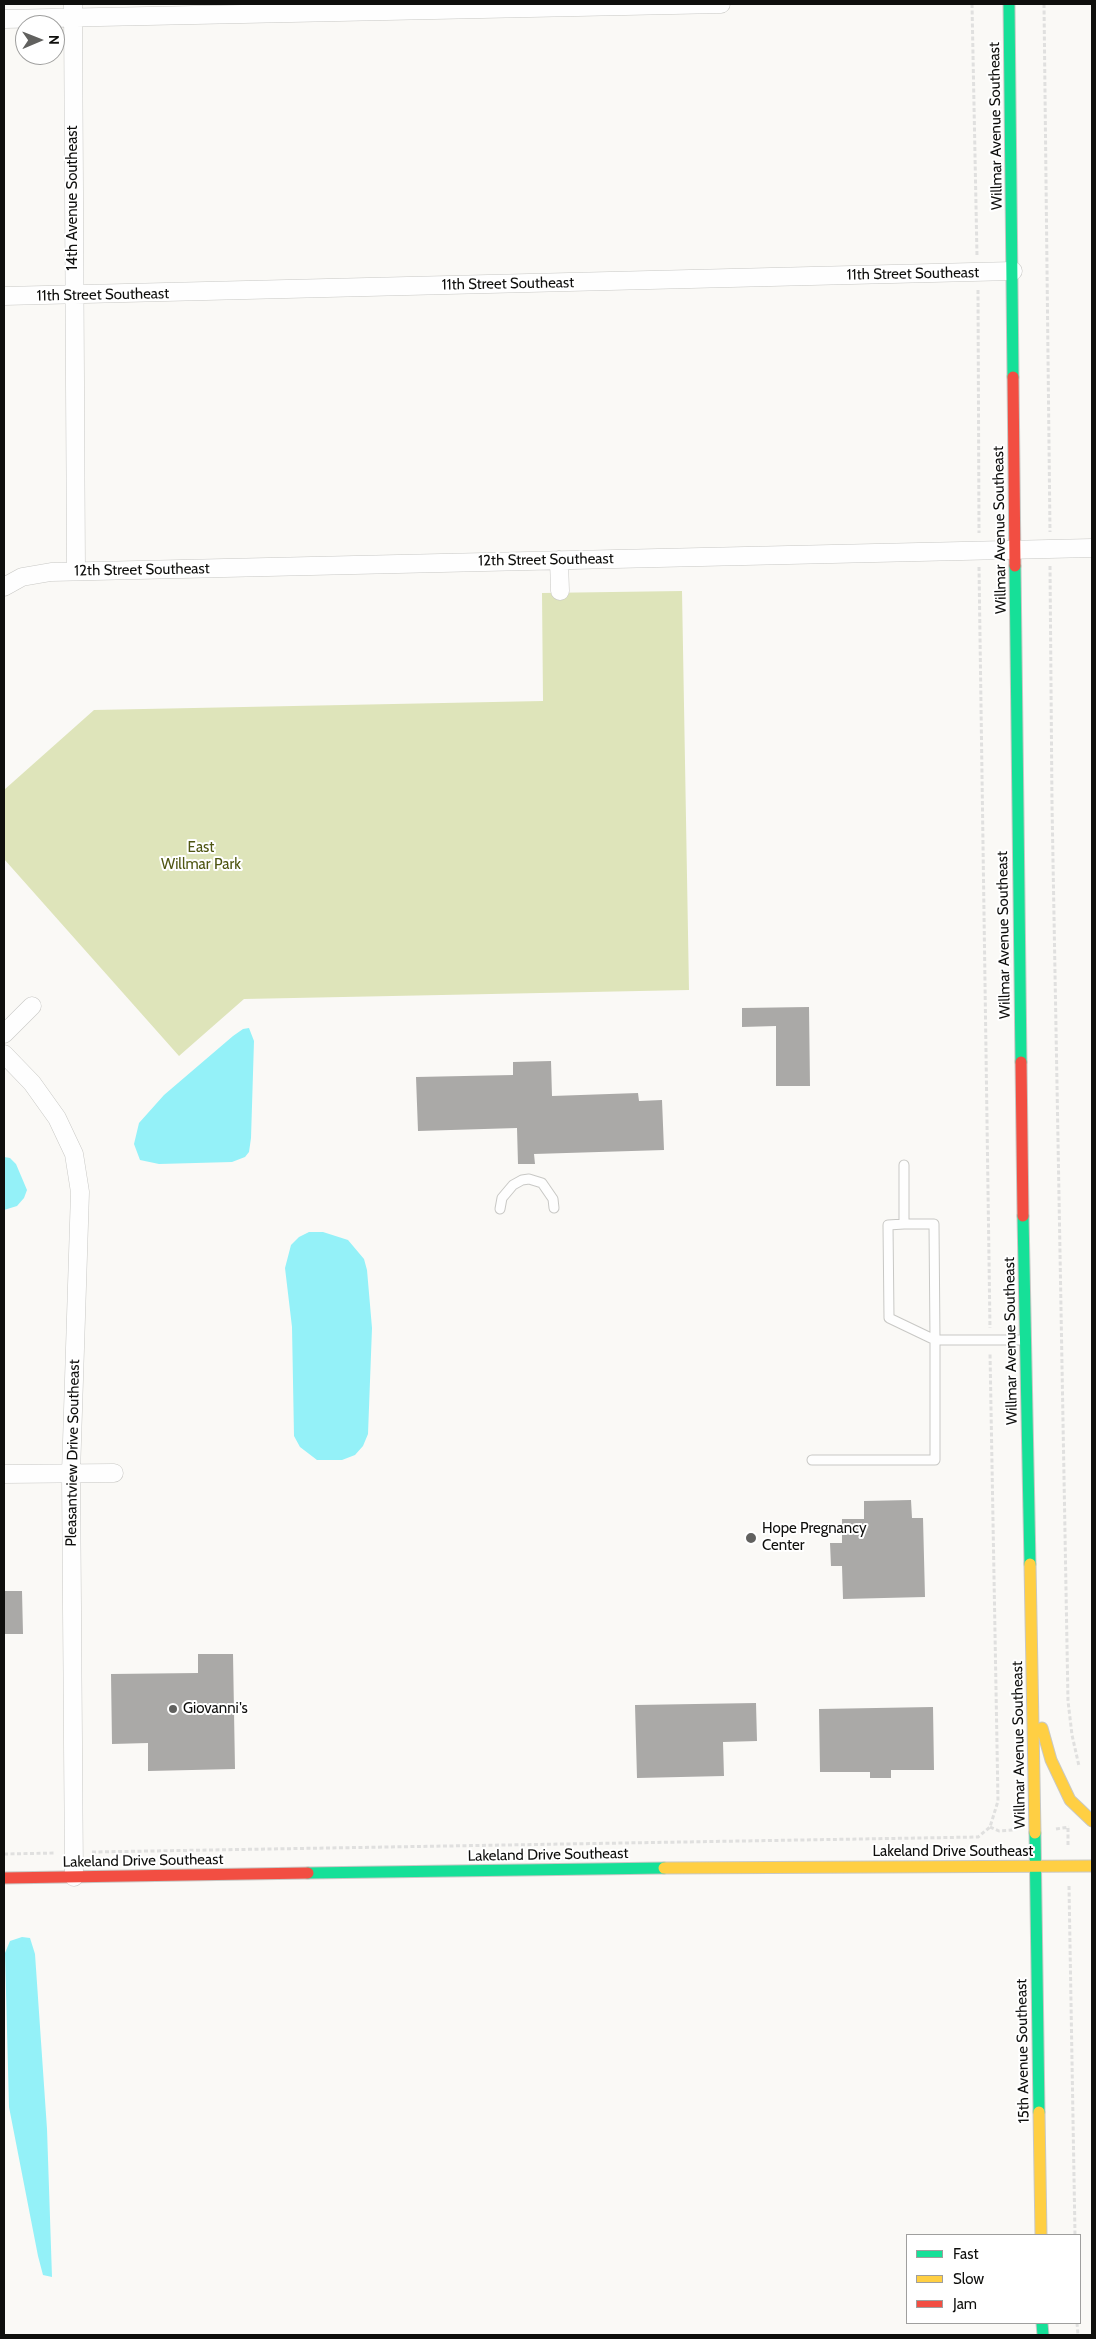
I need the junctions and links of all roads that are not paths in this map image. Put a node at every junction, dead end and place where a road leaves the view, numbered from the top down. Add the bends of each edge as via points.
1 (721, 4) edge
2 (1009, 4) edge
3 (73, 11) edge
4 (4, 19) edge
5 (1013, 272) junction
6 (4, 296) edge
7 (74, 296) junction
8 (1092, 548) edge
9 (1015, 549) junction
10 (559, 560) junction
11 (76, 571) junction
12 (4, 587) edge
13 (560, 591) dead end
14 (32, 1006) dead end
15 (4, 1034) edge
16 (4, 1054) edge
17 (904, 1165) dead end
18 (554, 1208) dead end
19 (500, 1209) dead end
20 (904, 1224) junction
21 (935, 1340) junction
22 (1026, 1340) junction
23 (812, 1460) dead end
24 (71, 1473) junction
25 (114, 1473) dead end
26 (4, 1474) edge
27 (1032, 1672) junction
28 (1092, 1821) edge
29 (1092, 1866) edge
30 (1036, 1867) junction
31 (74, 1877) junction
32 (4, 1878) edge
33 (1041, 2234) edge

1 - 3 street
2 - 5 main road, Willmar Avenue Southeast
3 - 4 street
3 - 7 street, 14th Avenue Southeast
5 - 7 street, 11th Street Southeast
5 - 9 main road, Willmar Avenue Southeast
6 - 7 street, 11th Street Southeast
7 - 11 street, 14th Avenue Southeast
8 - 9 street, 12th Street Southeast
9 - 10 street, 12th Street Southeast
9 - 22 main road, Willmar Avenue Southeast
10 - 11 street, 12th Street Southeast
10 - 13 street
11 - 12 street, 12th Street Southeast via 34,574
14 - 15 street
16 - 24 street, Pleasantview Drive Southeast via 32,1083 57,1118 74,1154 78,1173 80,1212
17 - 20 lane
18 - 19 lane via 553,1199 542,1182 530,1179 513,1186 502,1198
20 - 21 lane via 934,1224
20 - 21 lane via 888,1224 889,1318
21 - 22 lane
21 - 23 lane via 935,1460
22 - 27 main road, Willmar Avenue Southeast
24 - 25 street
24 - 26 street
24 - 31 street, Pleasantview Drive Southeast
27 - 28 main road via 1056,1775 1070,1800
27 - 30 main road, Willmar Avenue Southeast
29 - 30 main road, Lakeland Drive Southeast
30 - 31 main road, Lakeland Drive Southeast via 701,1867
30 - 33 main road, 15th Avenue Southeast
31 - 32 main road, Lakeland Drive Southeast

